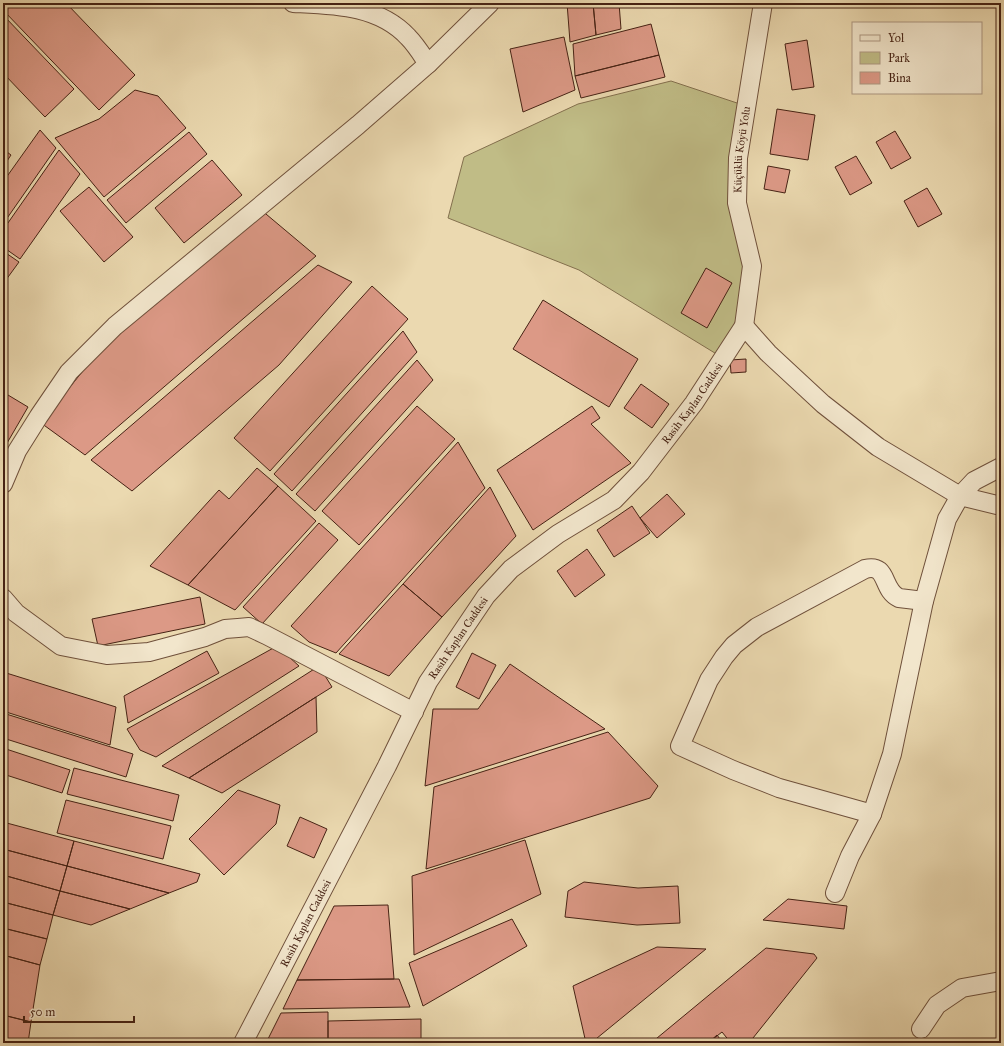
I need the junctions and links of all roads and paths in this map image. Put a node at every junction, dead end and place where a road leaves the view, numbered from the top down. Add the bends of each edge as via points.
1 (293, 3) edge
2 (490, 3) edge
3 (763, 3) edge
4 (428, 64) junction
5 (749, 296) joint
6 (744, 326) junction
7 (1001, 467) edge
8 (3, 484) edge
9 (960, 496) junction
10 (1001, 506) edge
11 (3, 598) edge
12 (924, 601) junction
13 (414, 712) junction
14 (872, 814) junction
15 (836, 892) dead end
16 (1001, 981) edge
17 (921, 1029) dead end
18 (243, 1043) edge

1 - 4 street via 361,9 378,16 409,37
2 - 4 street
3 - 5 street, Küçüklü Köyü Yolu via 738,158 737,203 752,266
4 - 8 street via 115,326 69,372 17,451
5 - 6 street, Rasih Kaplan Caddesi
6 - 9 street via 768,353 823,404 878,447
6 - 13 street, Rasih Kaplan Caddesi via 694,403 636,477 614,500 558,534 511,569 486,596 428,682
7 - 9 street via 974,481
9 - 10 street
9 - 12 street via 947,520
11 - 13 street via 16,614 62,646 107,655 149,652 225,629 249,627
12 - 14 street via 892,754
12 - 14 street via 895,597 889,591 883,574 870,568 757,628 734,645 716,668 680,746 773,785
13 - 18 street, Rasih Kaplan Caddesi
14 - 15 street via 850,856
16 - 17 street via 962,988 937,1005

